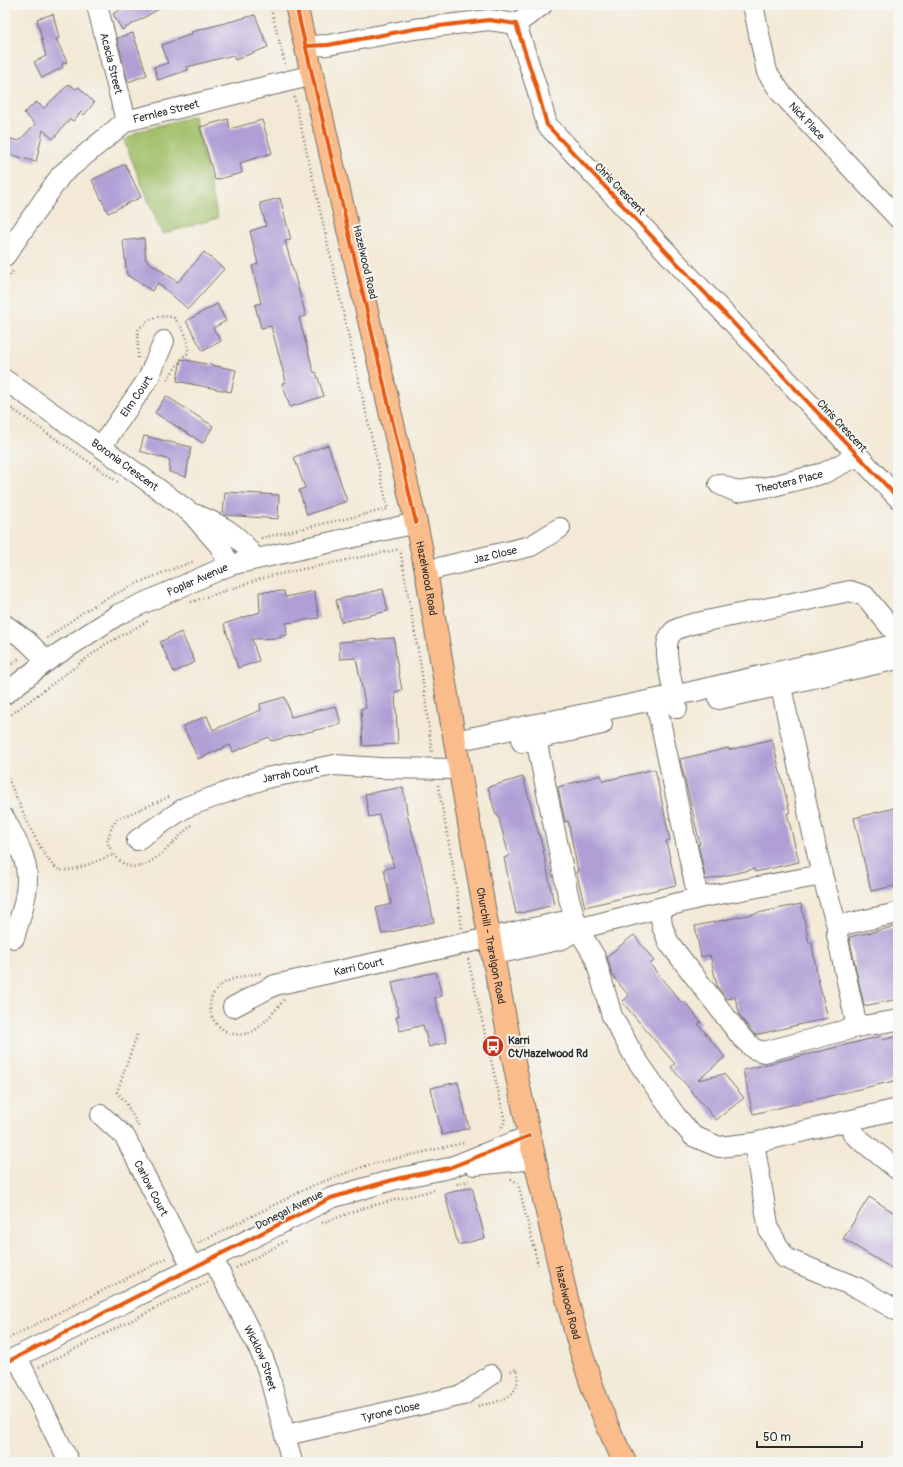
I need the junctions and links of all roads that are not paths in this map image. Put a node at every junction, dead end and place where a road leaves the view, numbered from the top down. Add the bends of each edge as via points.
1 (97, 5) edge
2 (296, 5) edge
3 (542, 5) edge
4 (753, 5) edge
5 (516, 24) junction
6 (306, 46) junction
7 (313, 75) junction
8 (126, 121) junction
9 (898, 218) edge
10 (10, 262) edge
11 (164, 341) dead end
12 (5, 380) edge
13 (101, 447) junction
14 (857, 456) junction
15 (719, 484) dead end
16 (898, 498) edge
17 (191, 513) junction
18 (416, 523) junction
19 (560, 528) dead end
20 (254, 559) junction
21 (230, 564) junction
22 (426, 571) junction
23 (5, 625) edge
24 (898, 636) edge
25 (898, 644) edge
26 (898, 659) edge
27 (47, 661) junction
28 (781, 687) junction
29 (5, 694) edge
30 (685, 700) junction
31 (652, 709) junction
32 (536, 739) junction
33 (457, 755) junction
34 (5, 819) edge
35 (137, 840) dead end
36 (822, 875) junction
37 (698, 898) junction
38 (660, 908) junction
39 (898, 913) edge
40 (837, 926) junction
41 (578, 929) junction
42 (14, 938) dead end
43 (490, 946) junction
44 (233, 1007) dead end
45 (898, 1020) edge
46 (857, 1027) junction
47 (898, 1109) edge
48 (101, 1115) dead end
49 (850, 1121) junction
50 (529, 1136) junction
51 (754, 1143) junction
52 (534, 1159) junction
53 (898, 1170) edge
54 (449, 1177) junction
55 (213, 1259) junction
56 (193, 1269) junction
57 (898, 1311) edge
58 (11, 1360) edge
59 (491, 1376) dead end
60 (286, 1435) junction
61 (69, 1462) edge
62 (292, 1462) edge
63 (625, 1462) edge

1 - 8 street, Acacia Street
2 - 6 main road, Hazelwood Road
3 - 5 street
4 - 9 street, Nick Place via 766,72 781,93
5 - 6 street via 489,20 414,29 328,45
5 - 14 street, Chris Crescent via 547,125
6 - 7 main road, Hazelwood Road
7 - 8 street, Fernlea Street
7 - 18 main road, Hazelwood Road
8 - 10 street, Fernlea Street via 61,175
11 - 13 street, Elm Court via 148,379
12 - 13 street, Boronia Crescent
13 - 17 street, Boronia Crescent
14 - 15 street, Theotera Place via 824,473 773,486 737,492
14 - 16 street, Chris Crescent
17 - 20 street via 212,521 232,533 245,544
17 - 21 street, Boronia Crescent via 219,545
18 - 20 street, Poplar Avenue
18 - 22 main road, Hazelwood Road
19 - 22 street, Jaz Close via 531,546
20 - 21 street, Poplar Avenue
21 - 27 street, Poplar Avenue via 119,614
22 - 33 main road, Hazelwood Road
23 - 27 street via 27,640
24 - 30 street via 865,596 850,591 692,624 673,632 668,640 667,653
25 - 30 street
26 - 28 street
27 - 29 street, Poplar Avenue
28 - 30 street
28 - 36 street
30 - 31 street
31 - 32 street
31 - 33 street
31 - 37 street
32 - 33 street
32 - 41 street via 568,895
33 - 35 street, Jarrah Court via 379,768 335,765 266,778 186,807
33 - 43 main road, Churchill - Traralgon Road
34 - 42 street via 23,856 28,876 25,899
36 - 37 street, Karri Court
36 - 40 street
37 - 38 street, Karri Court
38 - 41 street, Karri Court
38 - 46 street via 662,926 669,943 742,1038 754,1049 764,1052
39 - 40 street
40 - 46 street
41 - 43 street, Karri Court via 562,939
41 - 51 street via 595,957 612,1016 634,1056 676,1115 694,1136 719,1147
43 - 44 street, Karri Court via 275,985
43 - 50 main road, Churchill - Traralgon Road
45 - 46 street
47 - 49 street
48 - 56 street, Carlow Court via 125,1137
49 - 51 street
49 - 53 street via 853,1134
50 - 52 main road, Hazelwood Road
50 - 54 street, Donegal Avenue
51 - 57 street via 769,1230 785,1258 858,1288
52 - 54 street
52 - 63 main road, Hazelwood Road via 577,1339 608,1430
54 - 55 street, Donegal Avenue via 396,1179 331,1198
55 - 56 street, Donegal Avenue
55 - 60 street, Wicklow Street via 261,1353
56 - 58 street, Donegal Avenue
58 - 61 street
59 - 60 street, Tyrone Close via 463,1395
60 - 62 street, Wicklow Street

